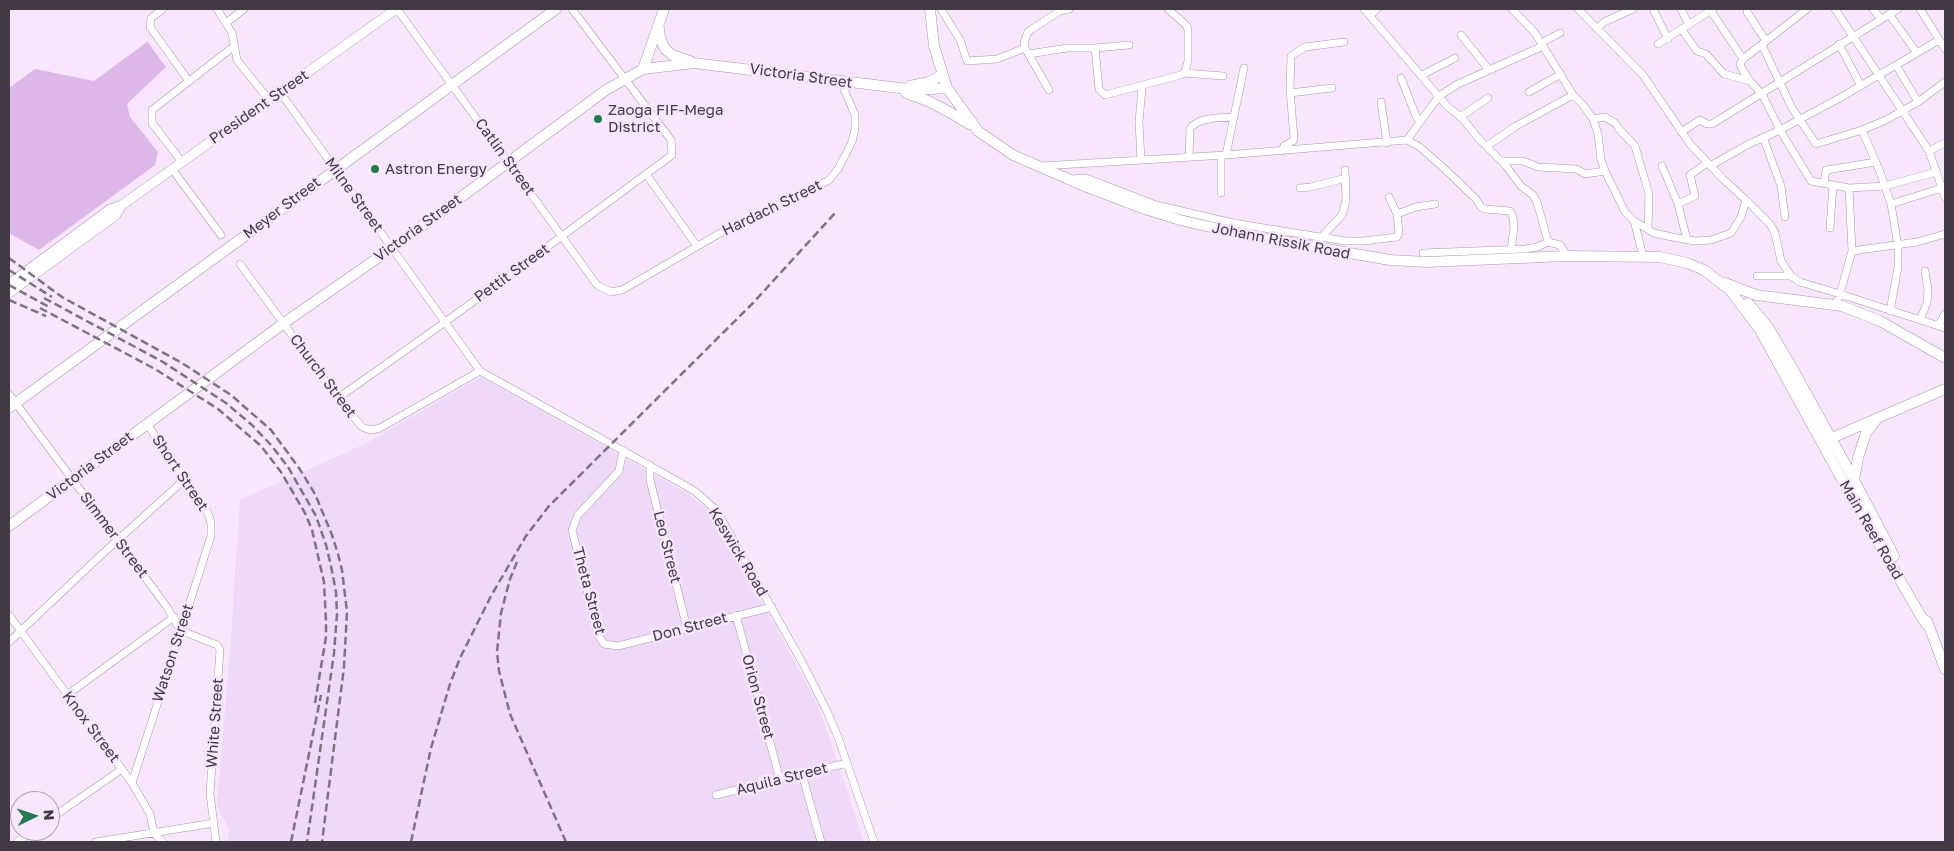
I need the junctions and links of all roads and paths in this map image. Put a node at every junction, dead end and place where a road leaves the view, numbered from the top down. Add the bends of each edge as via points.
1 (163, 9) edge
2 (217, 9) edge
3 (244, 9) edge
4 (396, 9) edge
5 (556, 9) edge
6 (572, 9) edge
7 (664, 9) edge
8 (930, 9) edge
9 (941, 9) edge
10 (1069, 9) edge
11 (1168, 9) edge
12 (1364, 9) edge
13 (1377, 9) edge
14 (1512, 9) edge
15 (1578, 9) edge
16 (1633, 9) edge
17 (1653, 9) edge
18 (1682, 9) edge
19 (1808, 9) edge
20 (1835, 9) edge
21 (1873, 9) edge
22 (1898, 9) edge
23 (1920, 9) edge
24 (1711, 10) edge
25 (1747, 12) dead end
26 (1889, 14) junction
27 (1370, 15) junction
28 (1881, 19) junction
29 (226, 23) junction
30 (659, 25) junction
31 (1689, 25) junction
32 (1598, 28) junction
33 (1682, 30) junction
34 (1560, 33) dead end
35 (1461, 35) dead end
36 (1853, 35) junction
37 (1668, 39) junction
38 (1939, 40) junction
39 (1344, 42) dead end
40 (1764, 43) junction
41 (1129, 44) dead end
42 (1658, 44) dead end
43 (1839, 44) junction
44 (1542, 45) junction
45 (234, 47) junction
46 (1095, 48) junction
47 (1945, 50) edge
48 (1027, 51) junction
49 (1917, 53) junction
50 (1454, 58) dead end
51 (1743, 59) junction
52 (694, 64) junction
53 (1896, 65) junction
54 (643, 68) junction
55 (1244, 68) dead end
56 (1489, 70) junction
57 (1184, 73) junction
58 (1561, 74) junction
59 (1880, 75) junction
60 (942, 76) junction
61 (1222, 76) dead end
62 (1422, 76) junction
63 (1401, 78) dead end
64 (625, 79) junction
65 (188, 80) junction
66 (1750, 81) junction
67 (1780, 81) junction
68 (841, 82) junction
69 (1945, 82) edge
70 (452, 84) junction
71 (1861, 86) junction
72 (890, 87) junction
73 (1142, 87) junction
74 (902, 88) junction
75 (947, 88) junction
76 (1332, 88) dead end
77 (1049, 90) dead end
78 (280, 92) junction
79 (1290, 92) junction
80 (1529, 92) dead end
81 (1762, 94) junction
82 (1573, 95) junction
83 (1439, 96) junction
84 (1488, 98) dead end
85 (269, 100) junction
86 (1381, 102) dead end
87 (1918, 102) junction
88 (1903, 111) junction
89 (1460, 116) junction
90 (1234, 117) junction
91 (1593, 119) junction
92 (1800, 119) junction
93 (1420, 122) junction
94 (1780, 130) junction
95 (1862, 130) junction
96 (978, 131) junction
97 (1681, 132) junction
98 (1763, 137) junction
99 (1407, 140) junction
100 (1387, 143) junction
101 (1945, 143) edge
102 (1487, 146) junction
103 (1282, 151) junction
104 (1929, 151) junction
105 (1223, 156) junction
106 (1189, 157) junction
107 (1141, 160) junction
108 (508, 161) junction
109 (1502, 161) junction
110 (182, 162) junction
111 (1876, 162) junction
112 (1709, 164) junction
113 (1038, 166) junction
114 (1662, 166) dead end
115 (172, 169) junction
116 (334, 169) junction
117 (1345, 170) dead end
118 (1605, 171) junction
119 (646, 174) junction
120 (1939, 174) edge
121 (1346, 178) junction
122 (1069, 179) junction
123 (1824, 183) junction
124 (1833, 185) junction
125 (1885, 186) junction
126 (1300, 188) dead end
127 (1849, 188) junction
128 (1942, 188) junction
129 (1221, 193) dead end
130 (1389, 197) dead end
131 (1945, 197) edge
132 (1746, 200) junction
133 (1435, 204) dead end
134 (1678, 204) junction
135 (1890, 204) junction
136 (122, 205) junction
137 (1397, 214) junction
138 (1785, 217) dead end
139 (1634, 220) junction
140 (1830, 228) dead end
141 (1648, 229) junction
142 (1945, 234) edge
143 (221, 236) dead end
144 (562, 236) junction
145 (1322, 236) junction
146 (1687, 240) junction
147 (1548, 242) junction
148 (697, 246) junction
149 (1898, 246) junction
150 (1312, 247) junction
151 (392, 248) junction
152 (1511, 250) junction
153 (1852, 251) junction
154 (1423, 253) dead end
155 (1567, 256) junction
156 (1642, 256) junction
157 (240, 264) dead end
158 (1925, 271) dead end
159 (1757, 276) dead end
160 (1791, 276) junction
161 (1718, 280) junction
162 (9, 284) edge
163 (622, 290) joint
164 (1730, 290) junction
165 (9, 293) edge
166 (1840, 294) junction
167 (1835, 305) junction
168 (1890, 311) junction
169 (1945, 314) edge
170 (1920, 320) junction
171 (284, 323) junction
172 (444, 323) junction
173 (1941, 327) edge
174 (1945, 358) edge
175 (480, 371) junction
176 (1945, 389) edge
177 (9, 394) edge
178 (338, 398) junction
179 (12, 405) edge
180 (1876, 419) junction
181 (147, 424) junction
182 (1832, 438) junction
183 (1822, 442) junction
184 (623, 450) junction
185 (650, 465) junction
186 (72, 480) junction
187 (184, 480) junction
188 (1854, 480) junction
189 (211, 523) joint
190 (9, 526) edge
191 (117, 540) junction
192 (772, 607) junction
193 (9, 615) edge
194 (736, 615) junction
195 (174, 617) junction
196 (1927, 625) junction
197 (687, 628) junction
198 (180, 630) junction
199 (21, 632) junction
200 (9, 642) edge
201 (609, 646) joint
202 (1945, 669) edge
203 (67, 695) junction
204 (847, 763) junction
205 (122, 769) junction
206 (802, 774) junction
207 (780, 780) junction
208 (132, 783) junction
209 (716, 795) dead end
210 (60, 812) edge
211 (214, 823) junction
212 (154, 833) junction
213 (133, 839) edge
214 (96, 842) edge
215 (163, 842) edge
216 (216, 842) edge
217 (821, 842) edge
218 (874, 842) edge

1 - 65 street via 151,18 150,27
2 - 29 street
3 - 29 street
4 - 70 street, Catlin Street
4 - 78 street, President Street
5 - 70 main road, Meyer Street
6 - 64 street
7 - 30 main road
8 - 60 main road, Johann Rissik Road via 934,46
9 - 48 street via 960,40 968,61 997,59
10 - 48 street via 1060,11 1028,32 1024,42
11 - 57 street via 1188,30 1188,62
12 - 27 street
13 - 27 street
14 - 44 street
15 - 32 street
16 - 32 street
17 - 37 street
18 - 31 street
19 - 40 street
20 - 36 street
21 - 28 street
22 - 26 street
23 - 38 street
24 - 31 street
24 - 51 street
25 - 40 street
26 - 28 street
26 - 49 street
27 - 62 street
28 - 36 street
29 - 45 street
30 - 52 main road via 665,50
30 - 54 main road
31 - 33 street
32 - 97 street via 1643,75
33 - 37 street
33 - 66 street via 1697,51 1706,54 1724,74
34 - 44 street
35 - 56 street
36 - 43 street
36 - 59 street
37 - 42 street
38 - 47 street
38 - 49 street
39 - 79 street via 1305,47 1291,56
40 - 51 street
40 - 67 street
41 - 46 street
43 - 67 street
43 - 71 street
44 - 56 street
44 - 58 street
45 - 65 street
45 - 85 street via 237,60
46 - 48 street
46 - 73 street via 1100,88 1105,96
48 - 77 street
49 - 53 street
50 - 62 street
51 - 66 street via 1740,64
52 - 54 main road, Victoria Street
52 - 68 main road, Victoria Street
53 - 59 street
53 - 87 street
54 - 64 main road, Victoria Street
55 - 90 street
56 - 83 street
57 - 61 street
57 - 73 street
58 - 80 street
58 - 82 street
59 - 71 street
59 - 88 street
60 - 74 main road, Victoria Street
60 - 75 main road, Johann Rissik Road
62 - 83 street
63 - 93 street
64 - 108 main road, Victoria Street
64 - 119 street, Pettit Street via 671,140 672,155
65 - 110 street via 150,114 152,123
66 - 81 street
67 - 81 street
67 - 92 street
68 - 72 main road, Victoria Street
68 - 148 street, Hardach Street via 854,115 855,129 852,142 829,180
69 - 87 street
70 - 108 street, Catlin Street
70 - 116 main road, Meyer Street
71 - 92 street
72 - 74 main road, Victoria Street
72 - 96 main road via 952,112
73 - 107 street via 1139,122
74 - 75 main road, Victoria Street via 923,91
75 - 96 main road, Johann Rissik Road
76 - 79 street
78 - 85 street, President Street
78 - 116 street, Milne Street
79 - 103 street via 1294,138
81 - 94 street
81 - 97 street via 1712,124 1700,120
82 - 91 street
82 - 102 street
83 - 89 street
83 - 93 street
84 - 89 street
85 - 110 street, President Street
86 - 100 street
87 - 88 street
88 - 95 street
88 - 104 street
89 - 102 street
90 - 105 street
90 - 106 street via 1200,121 1192,126
91 - 118 street
91 - 141 street via 1605,117 1615,122 1635,146 1649,194
92 - 94 street
92 - 95 street via 1816,144
93 - 99 street
94 - 98 street
94 - 123 street via 1811,181
95 - 111 street
96 - 113 main road, Johann Rissik Road via 1013,155
97 - 112 street
98 - 112 street
98 - 138 street via 1781,186
99 - 100 street
99 - 152 street via 1420,147 1483,208 1510,211 1514,228
100 - 103 street
101 - 104 street
102 - 109 street
103 - 105 street
104 - 120 street
105 - 106 street
105 - 129 street
106 - 107 street
107 - 113 street
108 - 144 street, Catlin Street
108 - 151 main road, Victoria Street
109 - 118 street via 1518,160 1586,174
109 - 147 street via 1535,198
110 - 115 street, President Street
111 - 123 street via 1826,170
111 - 125 street
112 - 132 street
112 - 134 street via 1690,175 1695,196
113 - 122 main road, Johann Rissik Road
114 - 134 street
115 - 136 street, President Street
115 - 143 street
116 - 151 street, Milne Street
116 - 179 main road, Meyer Street
117 - 121 street
118 - 139 street via 1625,212
119 - 144 street, Pettit Street
119 - 148 street
120 - 125 street
120 - 128 street
121 - 126 street
121 - 145 street via 1342,215
122 - 145 street via 1086,178 1156,205 1224,221
122 - 150 main road, Johann Rissik Road via 1180,220
123 - 124 street
124 - 127 street
124 - 140 street
125 - 127 street
125 - 135 street
127 - 153 street
128 - 131 street
128 - 135 street
130 - 137 street
132 - 146 street via 1742,218 1731,232 1711,240
132 - 160 street via 1776,233 1781,260
133 - 137 street
134 - 146 street
135 - 149 street
136 - 162 street, President Street via 110,209
136 - 165 street, President Street via 116,215
137 - 145 street via 1399,233 1396,237 1345,241
139 - 141 street
139 - 156 street
141 - 146 street
142 - 149 street
144 - 163 street, Catlin Street via 597,285 611,292
144 - 172 street, Pettit Street
145 - 150 street
147 - 152 street via 1537,247
147 - 155 street via 1560,245
148 - 163 street, Hardach Street
149 - 153 street
149 - 168 street via 1898,267
150 - 155 main road, Johann Rissik Road via 1390,260 1427,262
151 - 171 main road, Victoria Street
151 - 172 street, Milne Street
152 - 154 street
153 - 166 street
155 - 156 main road, Johann Rissik Road
156 - 161 main road, Johann Rissik Road via 1686,263
157 - 171 street, Church Street
158 - 170 street via 1927,303
159 - 160 street
160 - 166 street via 1800,282
161 - 164 main road, Johann Rissik Road
161 - 167 main road via 1756,295
164 - 182 main road, Johann Rissik Road via 1744,299 1768,327
164 - 183 main road, Johann Rissik Road via 1760,330
166 - 167 street
166 - 168 street
167 - 174 main road via 1880,321
168 - 170 street
169 - 173 street
170 - 173 street
171 - 178 street, Church Street
171 - 181 main road, Victoria Street
172 - 175 street, Milne Street
172 - 178 street, Pettit Street
175 - 178 street, Church Street via 372,430 362,427
175 - 184 street, Keswick Road
176 - 180 main road
177 - 179 street, Simmer Street
179 - 186 street, Simmer Street
180 - 182 main road
180 - 188 main road via 1866,433
181 - 186 main road, Victoria Street
181 - 187 street, Short Street
182 - 183 main road
182 - 188 main road, Main Reef Road
183 - 196 main road, Main Reef Road
184 - 185 street, Keswick Road
184 - 201 street, Theta Street via 619,470 578,515 573,526 598,635
185 - 192 street, Keswick Road via 696,492 717,511
185 - 197 street, Leo Street via 650,480
186 - 190 main road, Victoria Street
186 - 191 street, Simmer Street
187 - 189 street, Short Street
187 - 191 street
188 - 196 main road, Main Reef Road
189 - 198 street, Watson Street via 211,536
191 - 195 street, Simmer Street
191 - 199 street
192 - 194 street, Don Street
192 - 204 street, Keswick Road via 826,708
193 - 199 street, Knox Street
194 - 197 street, Don Street
194 - 207 street, Orion Street
195 - 198 street, Simmer Street
195 - 203 street
196 - 202 main road, Main Reef Road
197 - 201 street, Don Street
198 - 208 street, Watson Street
198 - 211 street, White Street via 217,645 220,650 210,793
199 - 200 street
199 - 203 street, Knox Street
203 - 205 street, Knox Street
204 - 206 street, Aquila Street
204 - 218 street, Keswick Road
205 - 208 street, Knox Street
205 - 210 street
206 - 207 street, Aquila Street
206 - 217 street
207 - 209 street, Aquila Street
208 - 212 street, Knox Street via 150,814
211 - 212 street
211 - 216 street, White Street
212 - 213 street
212 - 215 street, Knox Street
213 - 214 street

